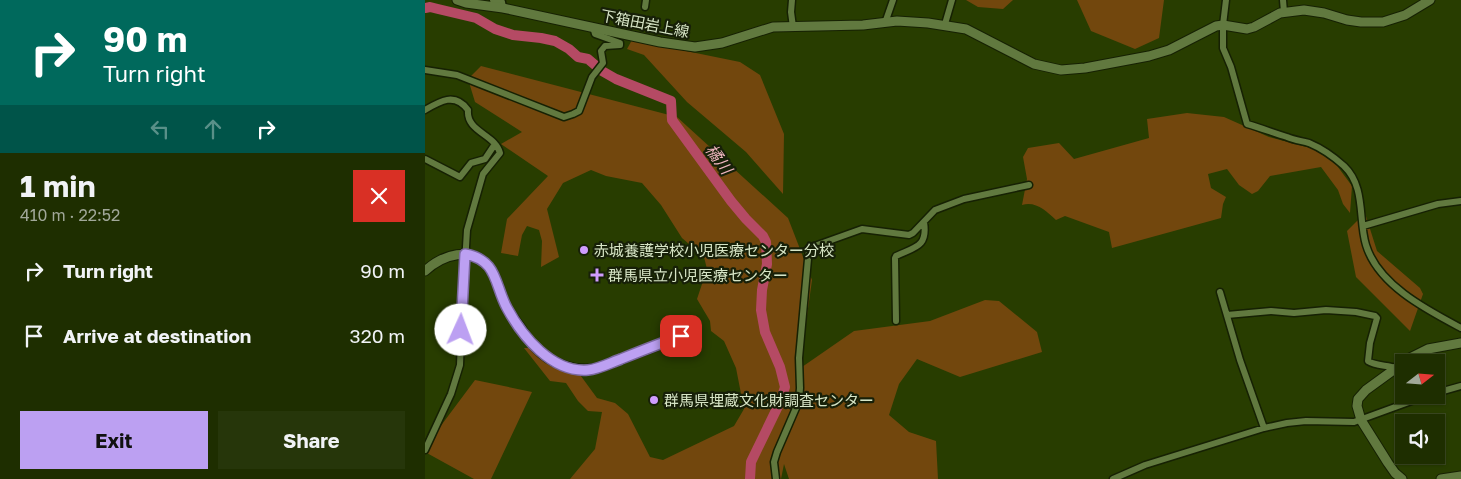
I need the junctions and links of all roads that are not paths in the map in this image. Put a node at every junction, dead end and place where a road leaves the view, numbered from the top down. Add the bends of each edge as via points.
1 (457, 0) edge
2 (493, 0) edge
3 (792, 0) edge
4 (893, 0) edge
5 (951, 0) edge
6 (1226, 0) edge
7 (1283, 0) edge
8 (1430, 0) edge
9 (503, 8) junction
10 (1283, 12) junction
11 (885, 23) junction
12 (945, 24) dead end
13 (1223, 25) junction
14 (793, 27) junction
15 (593, 28) junction
16 (425, 70) edge
17 (425, 110) edge
18 (495, 144) junction
19 (425, 159) edge
20 (1029, 185) dead end
21 (1461, 201) edge
22 (924, 222) junction
23 (1363, 226) junction
24 (465, 254) junction
25 (425, 271) edge
26 (1220, 292) dead end
27 (1227, 315) junction
28 (896, 321) dead end
29 (1461, 328) edge
30 (681, 336) dead end
31 (1461, 343) edge
32 (1418, 354) edge
33 (1395, 368) edge
34 (1395, 369) edge
35 (1461, 386) edge
36 (1445, 390) edge
37 (1404, 404) edge
38 (1361, 420) junction
39 (1264, 428) junction
40 (425, 450) edge
41 (1461, 476) edge
42 (776, 479) edge
43 (1113, 479) edge
44 (1403, 479) edge
45 (1441, 479) edge

1 - 9 main road, 下箱田岩上線
2 - 9 street via 502,2
3 - 14 street
4 - 11 street
5 - 12 street
6 - 13 street
7 - 10 street
8 - 10 main road via 1405,15 1383,22 1347,20 1312,10
9 - 15 main road, 下箱田岩上線
10 - 13 main road via 1254,28
11 - 13 main road, 下箱田岩上線 via 897,21 966,29 1034,64 1061,70 1149,56
11 - 14 main road, 下箱田岩上線
13 - 23 street via 1223,48 1247,124 1308,143 1344,166 1353,177 1358,192
14 - 15 main road, 下箱田岩上線 via 773,27 722,43 695,47
15 - 16 street via 595,34 621,43 605,46 601,51 603,63 592,77 579,111 564,117 457,75
17 - 18 street via 437,102 454,99 466,106 473,126
18 - 19 street via 485,159 471,163 460,177
18 - 24 street via 500,153 479,184 467,230
20 - 22 street via 964,199 935,210
21 - 23 street via 1438,204
22 - 28 street via 925,234 921,244 895,258
22 - 42 street via 909,235 862,229 809,248 799,358 799,401 774,462
23 - 29 street via 1365,244 1371,257 1392,283 1426,310
24 - 25 main road via 441,259
24 - 30 main road via 477,256 490,268 518,324 534,346 559,363 579,369 598,368
24 - 40 street via 460,364 451,394
26 - 27 street
27 - 33 street via 1271,310 1294,313 1326,310 1375,316 1368,360
27 - 39 street
31 - 32 main road via 1427,349
34 - 38 main road via 1359,399 1357,406
35 - 36 street
37 - 38 street
38 - 39 street via 1297,422
38 - 44 main road via 1388,464
39 - 43 street via 1145,465
41 - 45 main road

